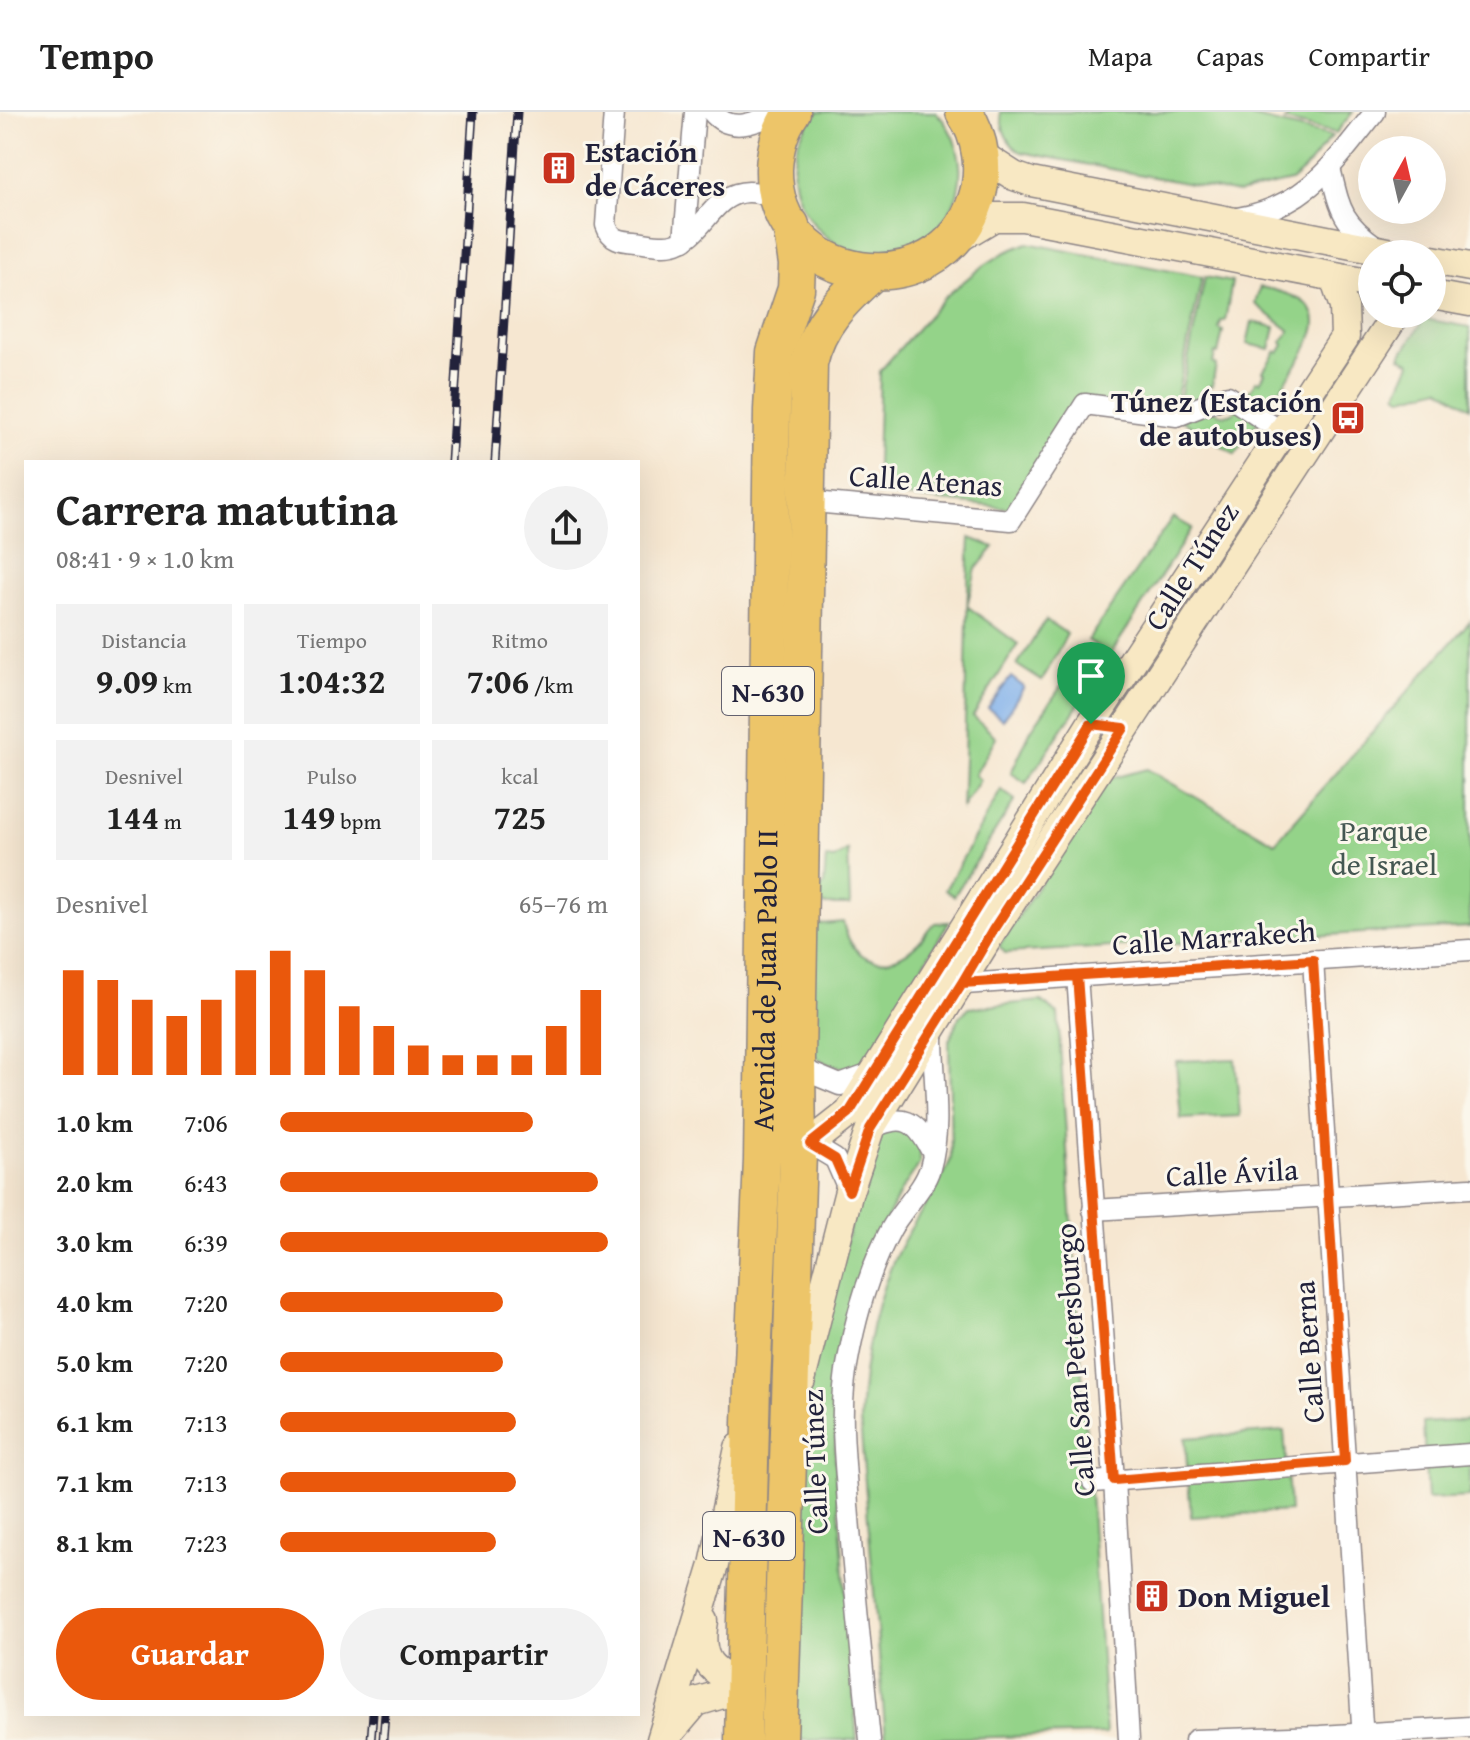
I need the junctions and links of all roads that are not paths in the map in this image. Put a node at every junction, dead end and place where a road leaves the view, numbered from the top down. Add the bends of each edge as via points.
1 (614, 112) edge
2 (695, 112) edge
3 (712, 112) edge
4 (778, 112) edge
5 (792, 112) edge
6 (964, 112) edge
7 (1375, 112) edge
8 (729, 124) junction
9 (980, 154) junction
10 (691, 160) junction
11 (1330, 168) junction
12 (689, 182) junction
13 (725, 199) junction
14 (785, 213) junction
15 (1225, 220) junction
16 (684, 240) junction
17 (1368, 240) edge
18 (952, 242) junction
19 (1358, 246) edge
20 (1446, 263) edge
21 (1470, 267) edge
22 (872, 273) junction
23 (1334, 278) junction
24 (1358, 282) edge
25 (1446, 298) edge
26 (1470, 302) edge
27 (1387, 328) edge
28 (1323, 371) junction
29 (1348, 387) junction
30 (1283, 433) junction
31 (825, 503) dead end
32 (1091, 724) junction
33 (1124, 728) junction
34 (955, 941) junction
35 (1470, 950) edge
36 (1313, 960) junction
37 (1077, 976) junction
38 (962, 983) junction
39 (920, 997) junction
40 (934, 1026) junction
41 (797, 1059) junction
42 (873, 1073) junction
43 (870, 1129) junction
44 (804, 1149) junction
45 (932, 1152) junction
46 (762, 1160) junction
47 (1470, 1188) edge
48 (849, 1191) junction
49 (1328, 1196) junction
50 (1093, 1210) junction
51 (752, 1384) junction
52 (789, 1424) junction
53 (1470, 1454) edge
54 (1345, 1461) junction
55 (1104, 1481) junction
56 (714, 1565) junction
57 (780, 1661) junction
58 (746, 1687) junction
59 (1470, 1727) edge
60 (1362, 1736) edge
61 (662, 1740) edge
62 (743, 1740) edge
63 (779, 1740) edge
64 (870, 1740) edge
65 (1129, 1740) edge
66 (1195, 1740) edge

1 - 16 street via 608,230 619,241 671,245
2 - 10 street
3 - 8 street
4 - 8 street via 753,123
5 - 14 highway, N-630 via 775,156 774,178
6 - 9 highway
7 - 11 street
8 - 10 street via 705,137
9 - 15 main road via 1031,182
9 - 18 highway via 973,209
10 - 12 street
11 - 15 street via 1315,185 1286,202 1257,215
11 - 17 street via 1342,215
12 - 13 street via 700,194
12 - 16 street
13 - 14 street via 752,191
13 - 16 street
14 - 22 highway via 814,251 835,264
14 - 46 highway, Avenida de Juan Pablo II / N-630 via 797,264 796,289 775,352 772,410
15 - 19 main road
18 - 22 highway via 907,269
18 - 23 main road via 994,217 1023,217
20 - 21 main road
22 - 41 highway, Avenida de Juan Pablo II / N-630 via 828,317 809,363
23 - 24 main road
23 - 28 main road, Calle Túnez via 1344,307 1345,337
25 - 26 main road
27 - 29 main road, Calle Túnez
28 - 29 street
28 - 30 main road, Calle Túnez
29 - 33 main road, Calle Túnez
30 - 31 street, Calle Atenas via 1228,396 1177,416 1085,404 1011,520
30 - 32 main road, Calle Túnez
32 - 33 street
32 - 34 main road, Calle Túnez
33 - 38 main road, Calle Túnez
34 - 38 street
34 - 39 main road, Calle Túnez
35 - 36 street, Calle Marrakech
36 - 37 street, Calle Marrakech
36 - 49 street, Calle Berna
37 - 38 street, Calle Marrakech
37 - 50 street, Calle San Petersburgo
38 - 39 street
38 - 40 main road, Calle Túnez
39 - 42 main road, Calle Túnez
40 - 43 main road, Calle Túnez
40 - 45 street, Calle Túnez via 937,1126
41 - 42 street via 811,1073 840,1085
41 - 44 highway, Avenida de Juan Pablo II / N-630
42 - 44 main road, Calle Túnez via 849,1113
43 - 45 street via 892,1119 909,1122
43 - 48 main road, Calle Túnez
44 - 46 highway
44 - 48 street via 835,1159
44 - 52 highway, Avenida de Juan Pablo II / N-630
45 - 64 street, Calle Túnez via 930,1169 892,1228 866,1289 843,1393 853,1577
46 - 51 highway, Avenida de Juan Pablo II / N-630
47 - 49 street, Calle Ávila
48 - 52 main road, Calle Túnez
49 - 50 street, Calle Ávila
49 - 54 street, Calle Berna
50 - 55 street, Calle San Petersburgo
51 - 56 main road
51 - 58 highway, Avenida de Juan Pablo II / N-630
52 - 57 highway, Avenida de Juan Pablo II / N-630
53 - 54 street
54 - 55 street
54 - 60 street, Calle Berna
55 - 65 street, Calle San Petersburgo
56 - 58 main road via 702,1648 709,1666
56 - 61 main road
57 - 58 highway
57 - 63 highway, Avenida de Juan Pablo II / N-630
58 - 61 main road via 696,1702
58 - 62 highway, Avenida de Juan Pablo II / N-630
59 - 60 street
60 - 66 street

